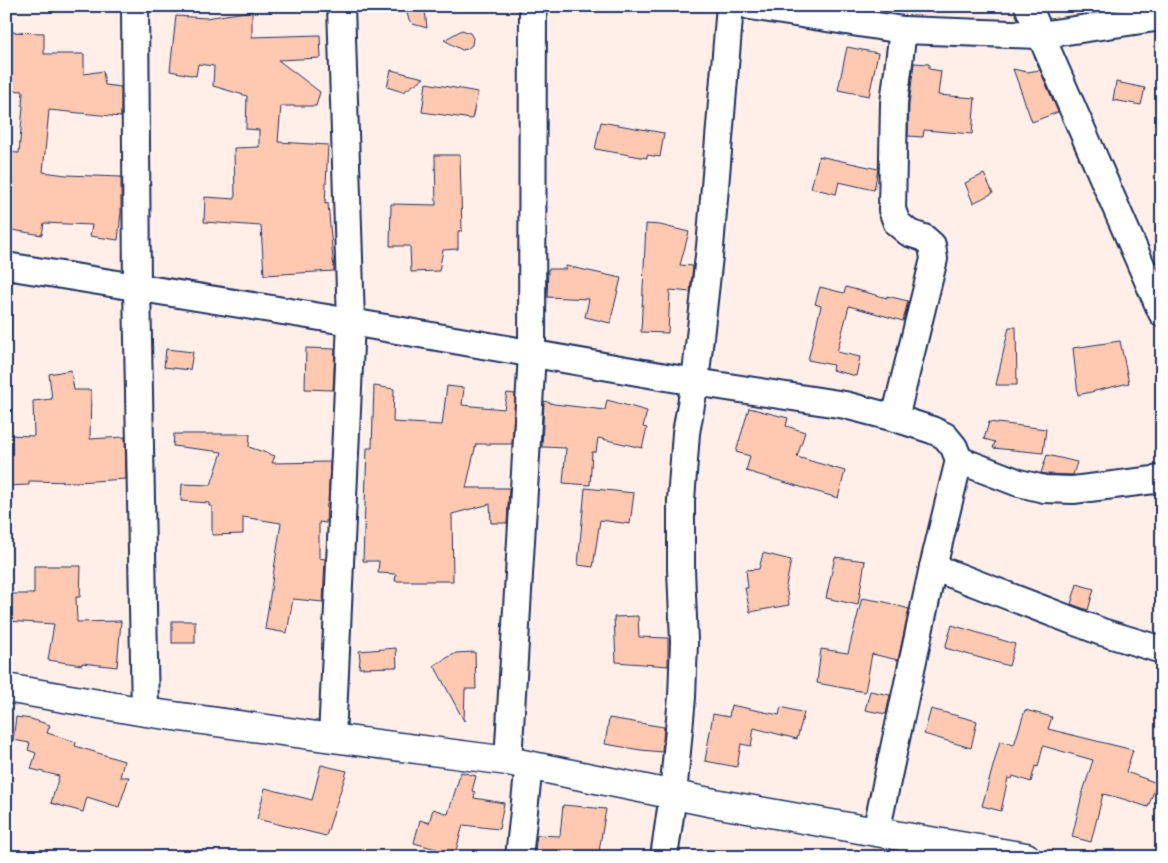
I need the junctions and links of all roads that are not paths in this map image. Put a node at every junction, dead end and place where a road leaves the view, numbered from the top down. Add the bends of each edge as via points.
1 (136, 6) edge
2 (341, 6) edge
3 (533, 6) edge
4 (730, 6) edge
5 (750, 6) edge
6 (1028, 6) edge
7 (1162, 17) edge
8 (902, 30) junction
9 (1040, 34) junction
10 (6, 266) edge
11 (137, 286) junction
12 (1162, 313) edge
13 (351, 322) junction
14 (532, 354) junction
15 (695, 382) junction
16 (896, 418) junction
17 (959, 460) junction
18 (1162, 478) edge
19 (933, 567) junction
20 (1162, 650) edge
21 (6, 688) edge
22 (145, 712) junction
23 (332, 738) junction
24 (519, 763) junction
25 (673, 795) junction
26 (876, 832) junction
27 (987, 853) edge
28 (519, 857) edge
29 (664, 857) edge
30 (1026, 857) edge

1 - 11 street
2 - 13 street
3 - 14 street
4 - 15 street
5 - 8 street
6 - 9 street
7 - 9 street
8 - 9 street
8 - 16 street via 894,103 892,210 897,223 932,245 934,259
9 - 12 street
10 - 11 street
11 - 13 street
11 - 22 street
13 - 14 street
13 - 23 street
14 - 15 street
14 - 24 street
15 - 16 street via 845,405
15 - 25 street via 686,432 681,500 684,642
16 - 17 street via 945,436
17 - 18 street via 1044,489 1073,490
17 - 19 street
19 - 20 street via 1102,632
19 - 26 street
21 - 22 main road
22 - 23 main road
23 - 24 main road
24 - 25 main road
24 - 28 street
25 - 26 main road
25 - 29 street
26 - 27 main road
27 - 30 main road

